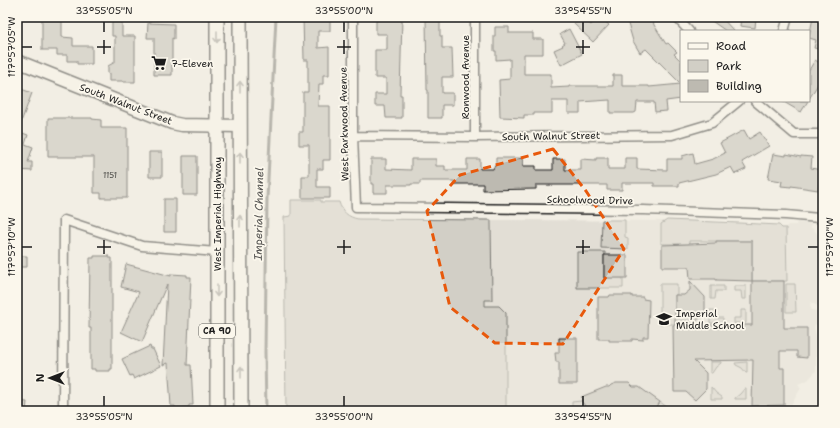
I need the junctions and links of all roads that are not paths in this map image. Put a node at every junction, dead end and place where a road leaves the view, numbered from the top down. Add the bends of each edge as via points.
1 (217, 17) edge
2 (240, 17) edge
3 (353, 17) edge
4 (475, 17) edge
5 (676, 17) edge
6 (788, 17) edge
7 (688, 30) edge
8 (784, 30) edge
9 (17, 60) edge
10 (738, 102) edge
11 (756, 102) edge
12 (217, 126) junction
13 (240, 126) junction
14 (823, 134) edge
15 (353, 136) junction
16 (475, 137) junction
17 (356, 207) joint
18 (823, 220) edge
19 (216, 252) junction
20 (63, 411) edge
21 (217, 411) edge
22 (241, 411) edge

1 -> 12 main road, West Imperial Highway / CA 90
13 -> 2 main road, CA 90
3 - 15 street, West Parkwood Avenue
4 - 16 street, Ronwood Avenue
5 - 7 street
6 - 8 street
9 - 12 street, South Walnut Street via 172,123
10 - 16 street, South Walnut Street via 712,123 672,135
11 - 14 street via 794,134
12 - 13 street, South Walnut Street
12 - 19 main road, West Imperial Highway / CA 90
22 -> 13 main road, CA 90
15 - 16 street, South Walnut Street
15 - 17 street, West Parkwood Avenue
17 - 18 street, Schoolwood Drive via 650,210 786,215
19 - 20 street via 142,246 64,220
19 -> 21 main road, West Imperial Highway / CA 90

